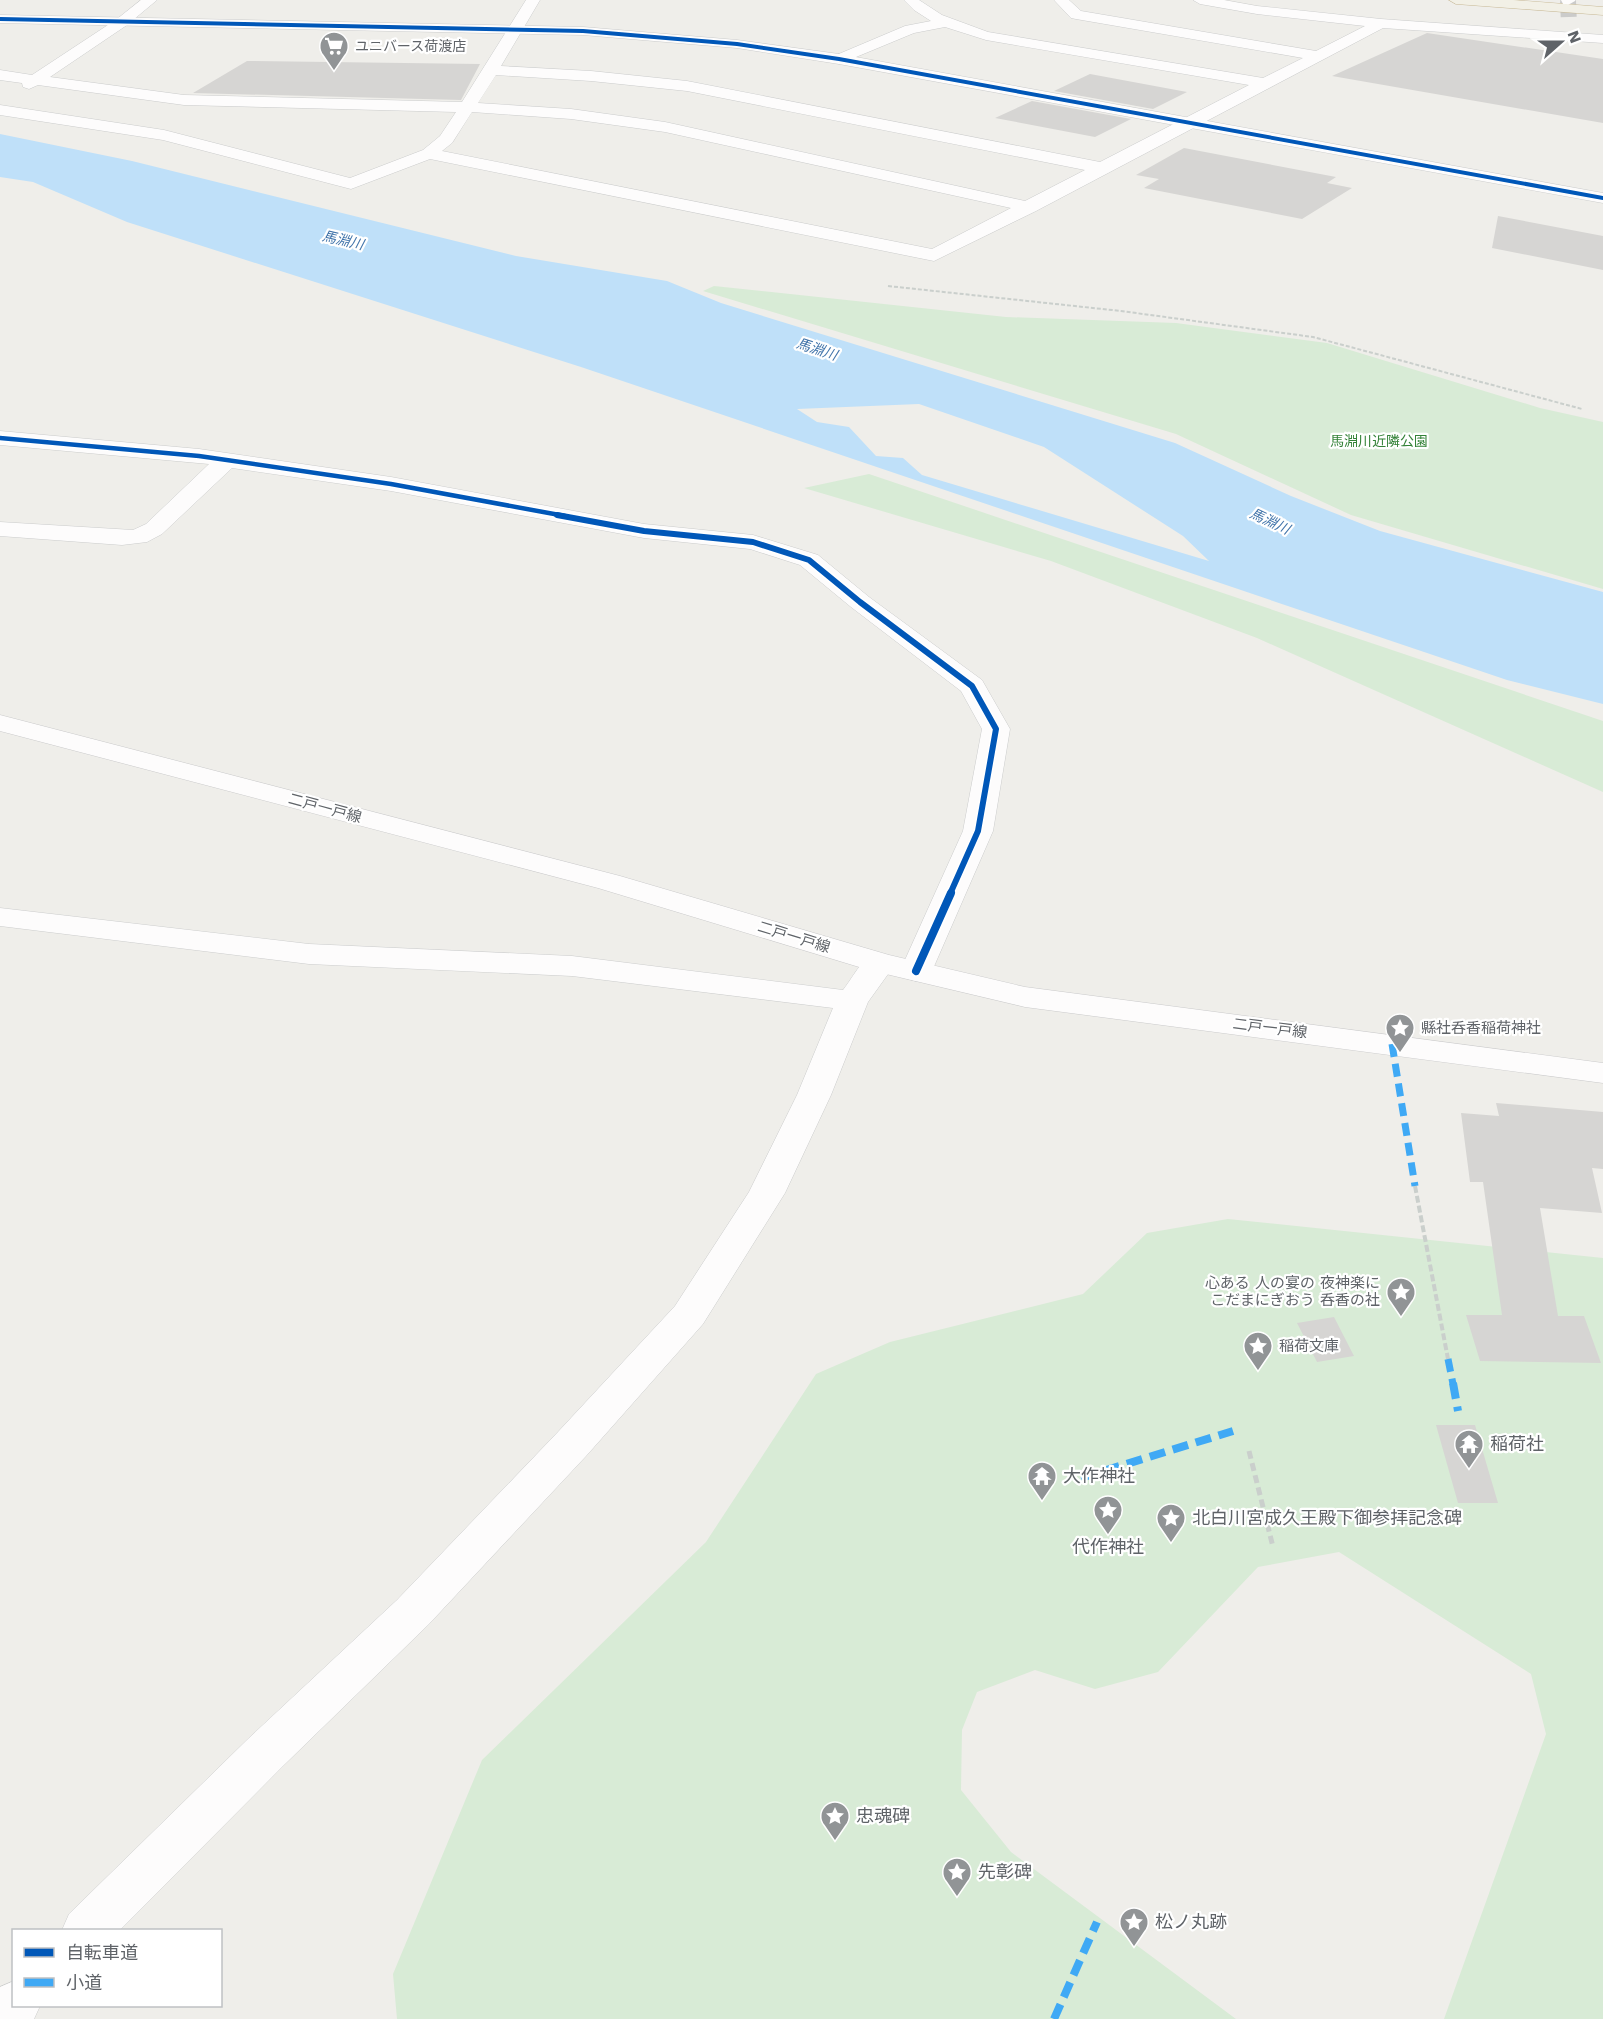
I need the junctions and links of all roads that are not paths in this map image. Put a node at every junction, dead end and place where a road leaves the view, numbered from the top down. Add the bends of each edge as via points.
1 (150, 0) edge
2 (533, 0) edge
3 (911, 0) edge
4 (1061, 0) edge
5 (1200, 0) edge
6 (1456, 0) edge
7 (1603, 10) edge
8 (0, 19) edge
9 (122, 22) junction
10 (945, 23) junction
11 (1381, 23) junction
12 (515, 29) junction
13 (1603, 39) edge
14 (1321, 56) junction
15 (839, 59) junction
16 (491, 70) junction
17 (0, 75) edge
18 (38, 80) junction
19 (1264, 83) junction
20 (0, 97) edge
21 (466, 107) junction
22 (0, 110) edge
23 (1188, 122) junction
24 (429, 154) junction
25 (1104, 168) junction
26 (1603, 198) edge
27 (1030, 207) junction
28 (0, 438) edge
29 (227, 460) junction
30 (0, 529) edge
31 (0, 723) edge
32 (0, 917) edge
33 (880, 963) junction
34 (916, 971) junction
35 (852, 1001) junction
36 (1603, 1074) edge
37 (88, 1929) edge
38 (12, 2007) edge
39 (0, 2018) edge

1 - 9 street
2 - 12 street
3 - 10 street
4 - 14 street via 1076,15
5 - 11 street
6 - 7 highway
8 - 9 street
9 - 12 street
9 - 18 street
10 - 15 street via 910,29
10 - 19 street via 986,36
11 - 13 street via 1570,31
11 - 14 street
12 - 15 street via 657,36
12 - 16 street
14 - 19 street
15 - 23 street
16 - 21 street
16 - 25 street via 687,86
17 - 18 street
18 - 20 street
18 - 21 street via 184,100
19 - 23 street
21 - 24 street via 446,139
21 - 27 street via 571,114 665,127
22 - 24 street via 164,135 351,184
23 - 25 street
23 - 26 street
24 - 27 street via 934,255
25 - 27 street
28 - 29 street
29 - 30 street via 153,529 138,537
29 - 34 street via 391,484 644,531 753,542 809,560 972,686 996,729 978,831
31 - 33 street, 二戸一戸線 via 609,882
32 - 35 street via 309,954 572,966
33 - 34 street, 二戸一戸線
33 - 35 street
34 - 36 street, 二戸一戸線 via 1025,997
35 - 37 street via 814,1095 766,1193 689,1315 413,1612
38 - 39 street

